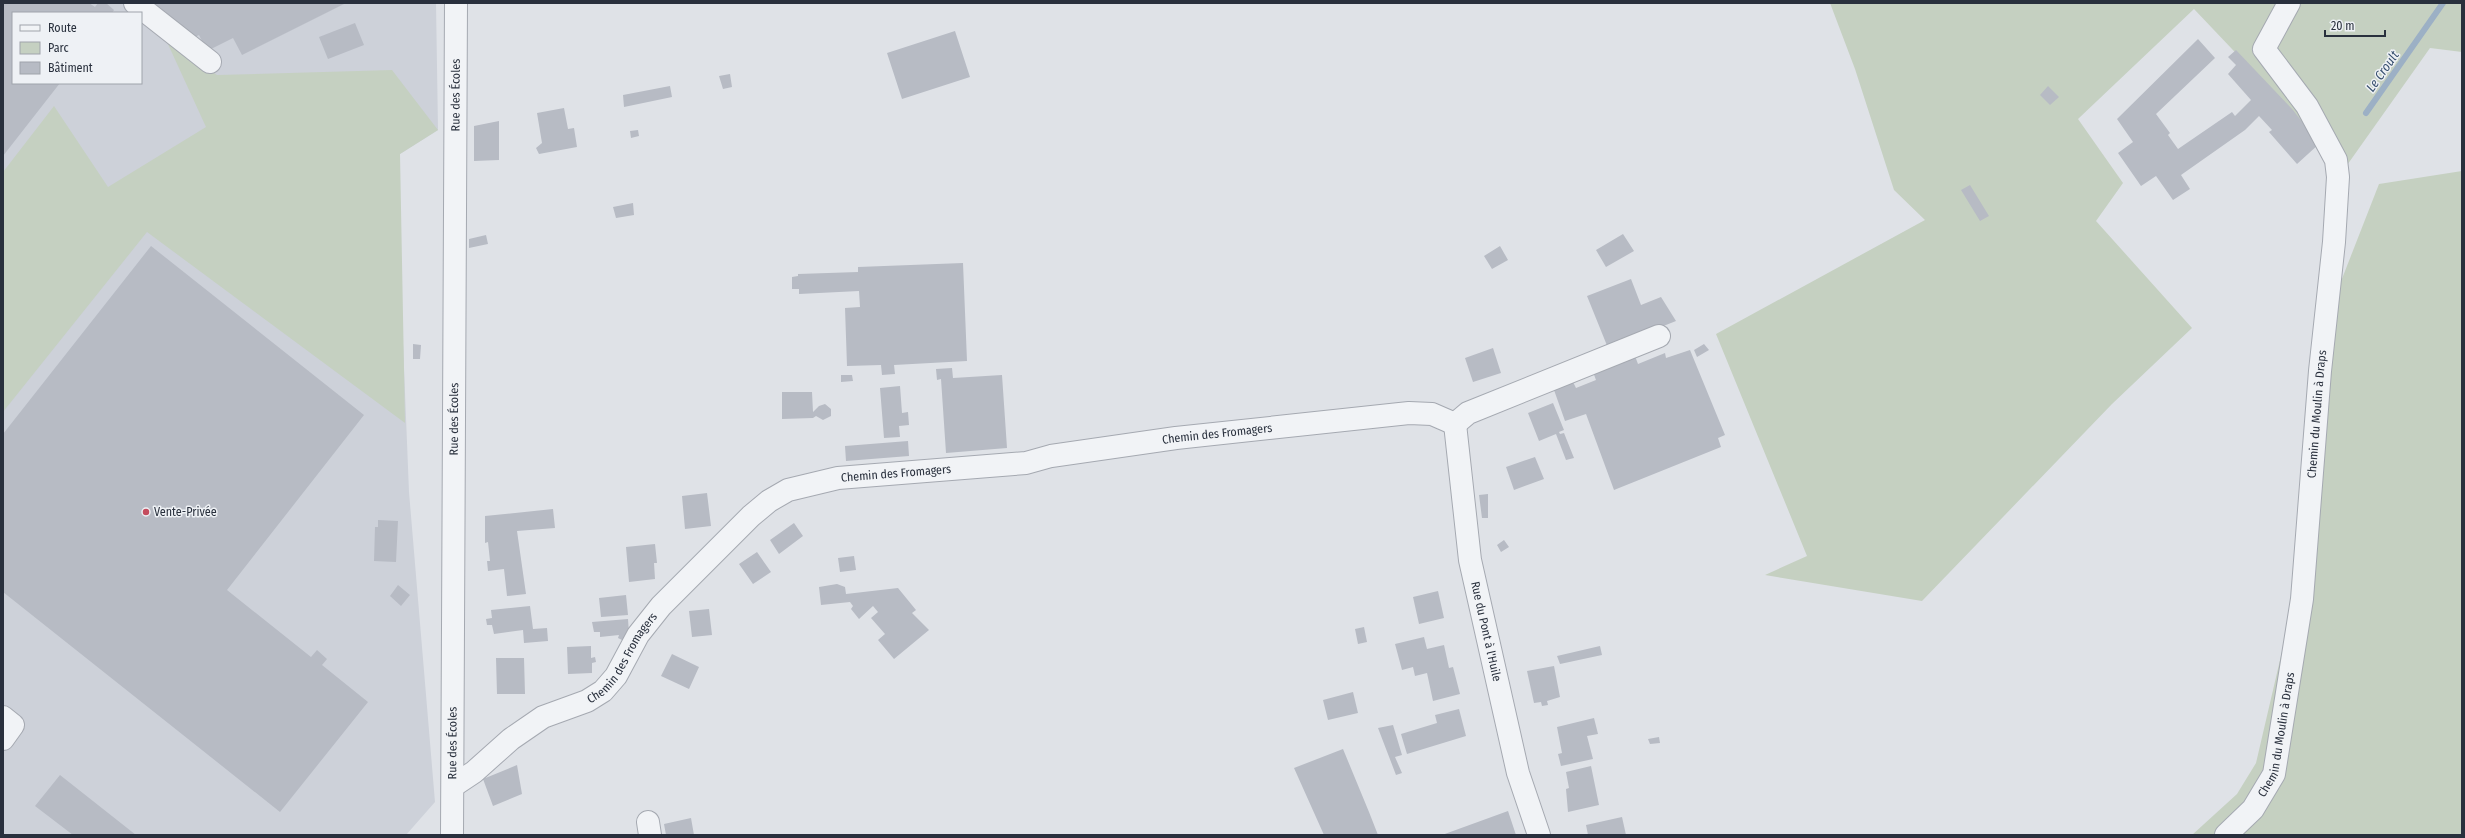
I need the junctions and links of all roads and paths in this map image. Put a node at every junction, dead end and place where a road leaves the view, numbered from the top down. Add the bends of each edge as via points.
1 (135, 3) edge
2 (456, 3) edge
3 (2289, 3) edge
4 (210, 62) dead end
5 (1659, 336) dead end
6 (1455, 424) junction
7 (3, 717) edge
8 (3, 739) edge
9 (453, 786) junction
10 (452, 835) edge
11 (1538, 835) edge
12 (2226, 835) edge

1 - 4 street
2 - 9 street, Rue des Écoles
3 - 12 street, Chemin du Moulin à Draps via 2264,49 2307,106 2336,160 2338,177 2334,242 2320,371 2302,599 2274,774 2253,809
5 - 6 street via 1468,413
6 - 9 street, Chemin des Fromagers via 1432,414 1409,413 1350,418 1051,456 1026,463 838,478 788,490 751,516 661,606 638,635 616,676 603,692 587,701 542,717
6 - 11 street, Rue du Pont à l'Huile via 1470,560 1518,773
7 - 8 street via 13,725
9 - 10 street, Rue des Écoles

